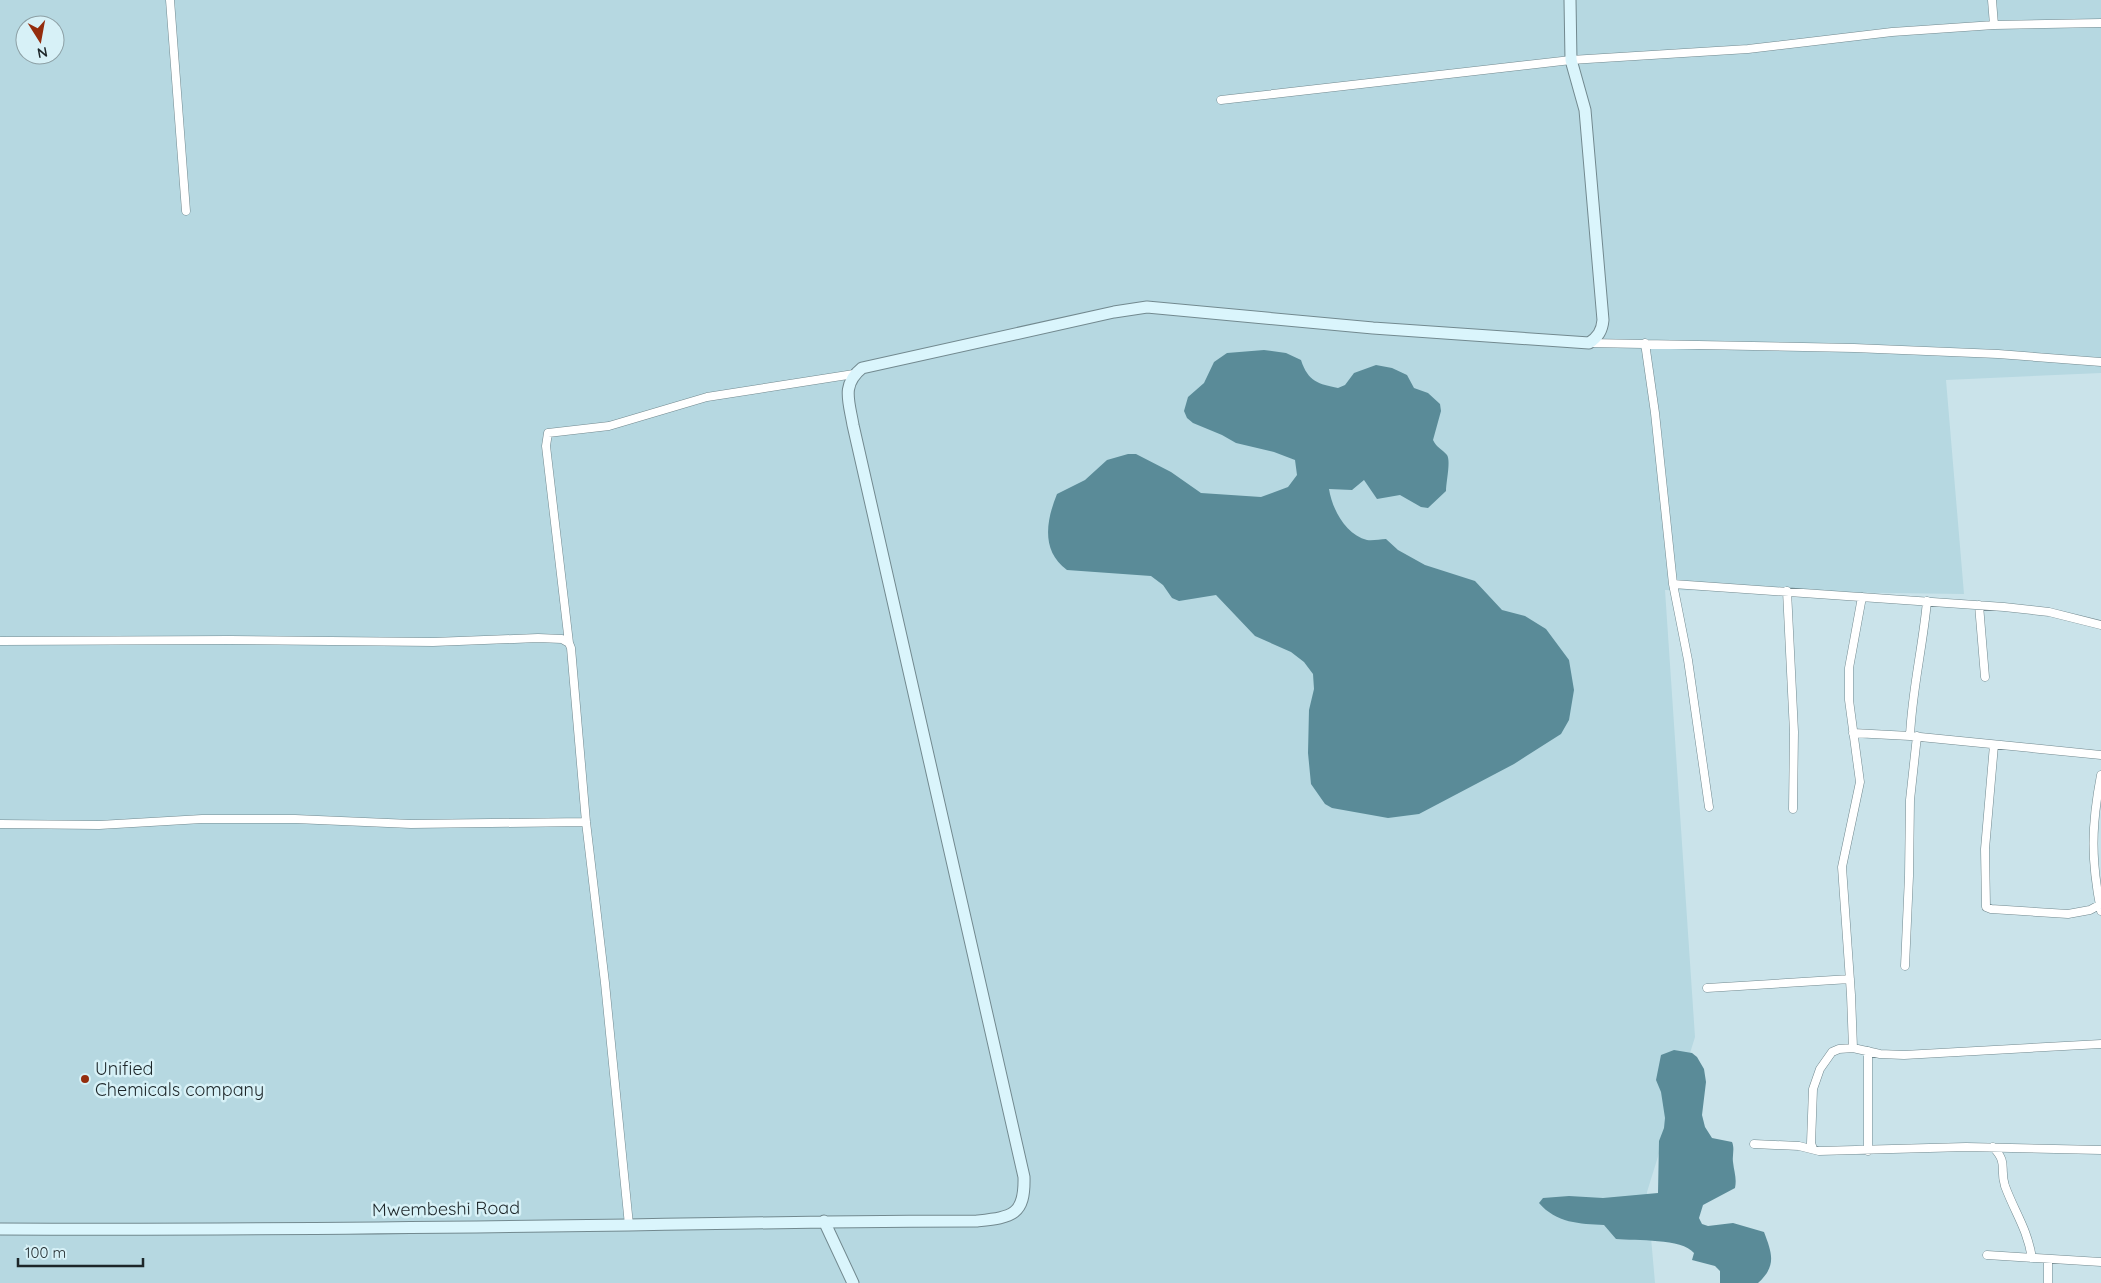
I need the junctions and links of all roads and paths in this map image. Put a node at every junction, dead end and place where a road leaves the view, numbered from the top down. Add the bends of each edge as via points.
1 (170, 0) edge
2 (1570, 0) edge
3 (1992, 0) edge
4 (2101, 23) edge
5 (1994, 25) junction
6 (1571, 60) junction
7 (1221, 100) dead end
8 (186, 211) dead end
9 (1589, 343) junction
10 (1645, 343) junction
11 (2101, 362) edge
12 (854, 374) junction
13 (1673, 584) junction
14 (1787, 591) junction
15 (1862, 597) junction
16 (1927, 601) junction
17 (1979, 606) junction
18 (2101, 625) edge
19 (0, 641) edge
20 (569, 643) junction
21 (1986, 677) dead end
22 (1853, 733) junction
23 (1913, 736) junction
24 (1994, 745) junction
25 (2101, 755) edge
26 (2101, 775) edge
27 (1709, 807) dead end
28 (1793, 809) dead end
29 (586, 822) junction
30 (0, 824) edge
31 (2101, 907) edge
32 (1905, 966) dead end
33 (1850, 979) junction
34 (1707, 988) dead end
35 (2101, 1044) edge
36 (1853, 1048) junction
37 (1868, 1051) junction
38 (1754, 1144) dead end
39 (1993, 1147) junction
40 (1813, 1149) junction
41 (2101, 1150) edge
42 (1868, 1151) junction
43 (824, 1221) junction
44 (629, 1225) junction
45 (0, 1229) edge
46 (1987, 1254) dead end
47 (2032, 1258) junction
48 (2048, 1260) junction
49 (2101, 1262) edge
50 (853, 1283) edge
51 (2048, 1283) edge

1 - 8 street
2 - 6 street
3 - 5 street
4 - 5 street
5 - 6 street via 1892,32 1748,50
6 - 7 street
6 - 9 street via 1585,110 1603,320 1602,330
9 - 10 street
9 - 12 street via 1147,308 979,341 862,368
10 - 11 street via 1963,352
10 - 13 street
12 - 20 street via 707,397 609,426 548,434 546,446
12 - 43 street, Mwembeshi Road via 847,389 853,425 1018,1149 1024,1193 1015,1212 1002,1218 977,1221
13 - 14 street
13 - 27 street via 1688,660
14 - 15 street
14 - 28 street via 1794,732
15 - 16 street
15 - 22 street via 1849,668
16 - 17 street
16 - 23 street via 1911,707
17 - 18 street via 2049,612
17 - 21 street
19 - 20 street via 433,642 538,638 562,639
20 - 29 street
22 - 23 street
22 - 33 street via 1860,782 1842,867
23 - 24 street
23 - 32 street
24 - 25 street
24 - 31 street via 1985,849 1986,907 2068,914
26 - 31 street via 2092,847 2095,886
29 - 30 street via 411,824 202,819 99,825
29 - 44 street
33 - 34 street
33 - 36 street
35 - 37 street via 1904,1056
36 - 37 street
36 - 40 street via 1832,1052 1816,1080 1812,1104
37 - 42 street
38 - 40 street
39 - 41 street
39 - 42 street
39 - 47 street via 2002,1157 2003,1180 2024,1225
40 - 42 street
43 - 44 street, Mwembeshi Road
43 - 50 street
44 - 45 street, Mwembeshi Road
46 - 47 street
47 - 48 street
48 - 49 street
48 - 51 street

